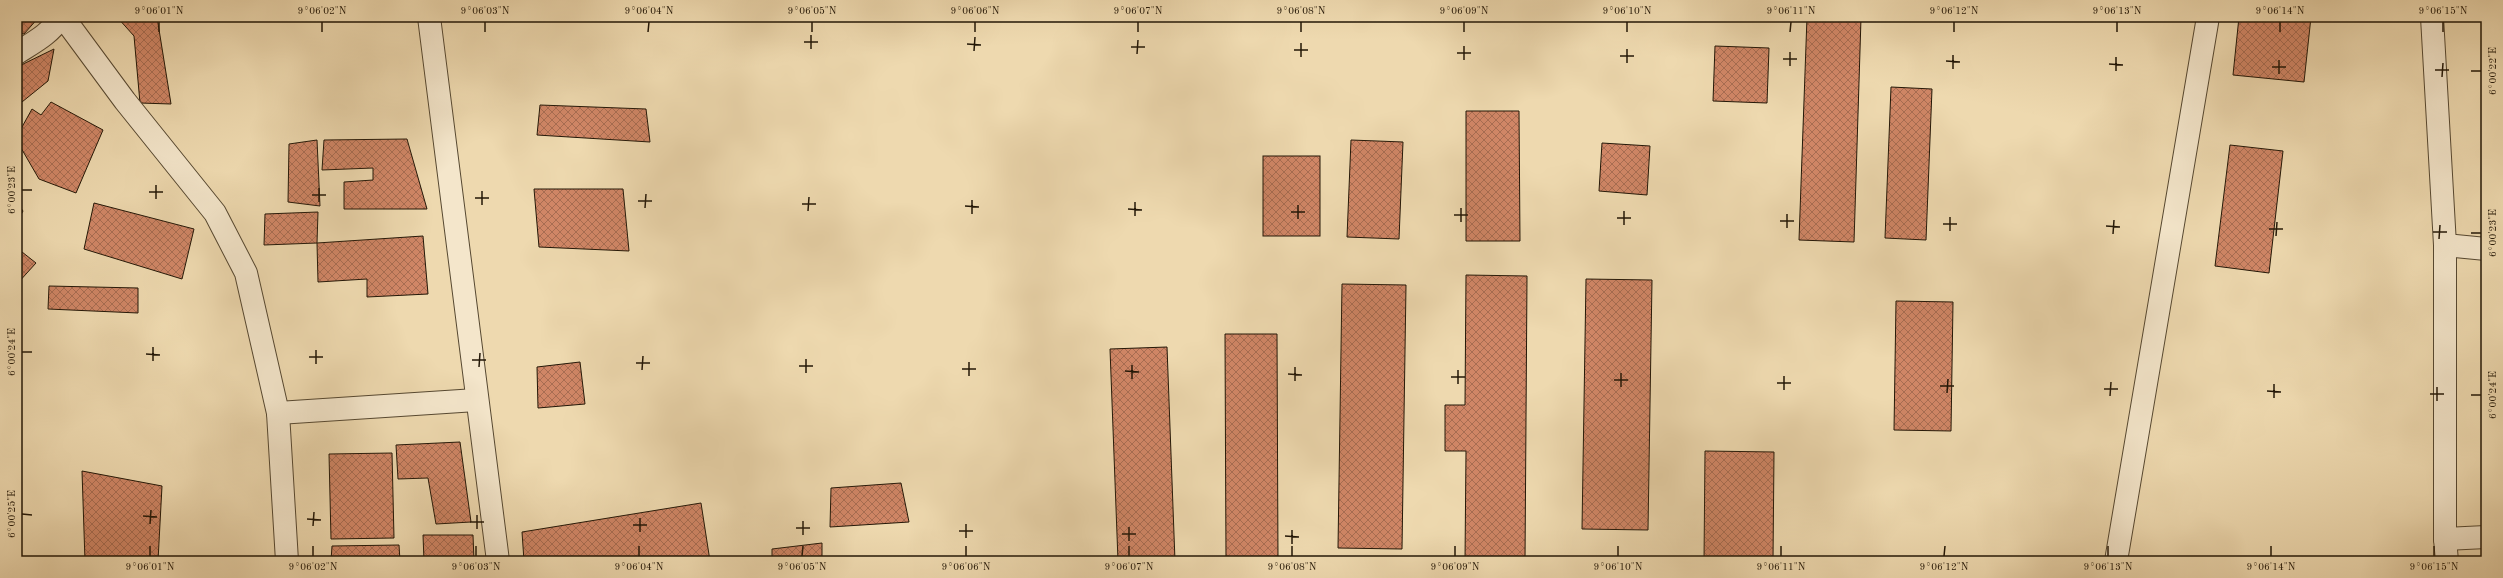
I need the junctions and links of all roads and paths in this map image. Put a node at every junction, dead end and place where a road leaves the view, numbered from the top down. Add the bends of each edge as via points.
1 (62, 17) edge
2 (429, 17) edge
3 (2208, 17) edge
4 (2432, 17) edge
5 (17, 53) edge
6 (2445, 245) junction
7 (2486, 249) edge
8 (476, 400) junction
9 (278, 413) junction
10 (2486, 537) edge
11 (2445, 539) junction
12 (287, 561) edge
13 (498, 561) edge
14 (2116, 561) edge
15 (2447, 561) edge

1 - 5 street via 39,40
1 - 9 street via 125,101 215,213 246,273
2 - 8 street
3 - 14 street
4 - 6 street
6 - 7 street
6 - 11 street
8 - 9 street
8 - 13 street
9 - 12 street
10 - 11 street
11 - 15 street

